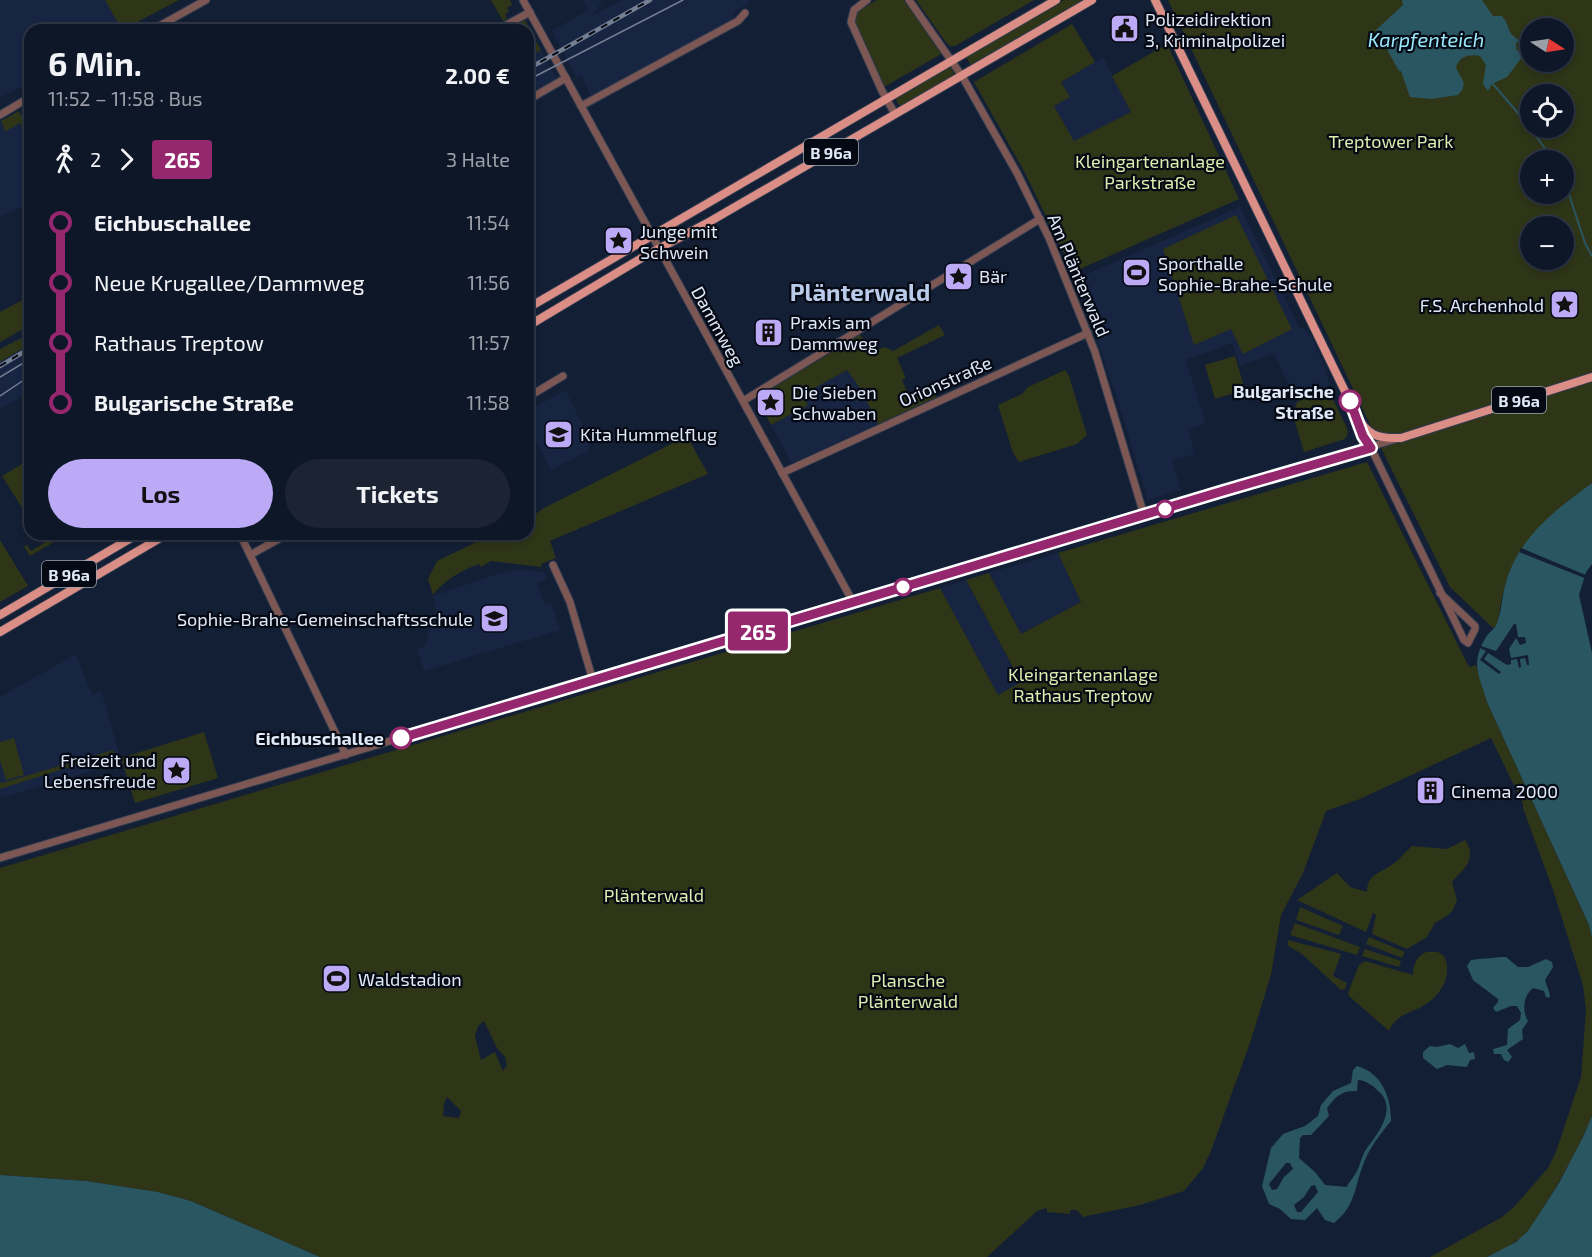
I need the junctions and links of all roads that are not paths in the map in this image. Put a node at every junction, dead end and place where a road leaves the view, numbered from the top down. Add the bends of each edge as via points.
1 (206, 0) edge
2 (523, 0) edge
3 (867, 0) edge
4 (909, 0) edge
5 (1056, 0) edge
6 (1092, 0) edge
7 (1155, 0) edge
8 (530, 12) junction
9 (745, 13) dead end
10 (163, 24) edge
11 (508, 24) edge
12 (951, 61) junction
13 (962, 76) junction
14 (566, 78) junction
15 (534, 97) edge
16 (886, 99) junction
17 (24, 103) edge
18 (581, 106) junction
19 (895, 114) junction
20 (0, 115) edge
21 (1040, 219) junction
22 (652, 236) junction
23 (659, 249) junction
24 (534, 305) edge
25 (534, 322) edge
26 (1088, 333) junction
27 (563, 376) dead end
28 (1592, 377) edge
29 (534, 393) edge
30 (742, 401) junction
31 (1356, 414) junction
32 (1401, 438) junction
33 (1371, 448) junction
34 (782, 473) junction
35 (1144, 515) junction
36 (128, 540) edge
37 (157, 540) edge
38 (243, 540) edge
39 (277, 540) edge
40 (250, 555) junction
41 (553, 565) dead end
42 (1440, 592) junction
43 (853, 602) junction
44 (0, 615) edge
45 (0, 632) edge
46 (593, 681) junction
47 (346, 755) junction
48 (0, 858) edge

1 - 10 street
2 - 8 street, Dammweg
3 - 16 street via 854,10 851,22
4 - 12 street, Am Plänterwald
5 - 12 main road, B 96a
6 - 13 main road, B 96a
7 - 31 main road, B 96a
8 - 11 street
8 - 14 street, Dammweg
9 - 18 street via 738,21
12 - 13 street, Am Plänterwald
12 - 16 main road, B 96a
13 - 19 main road, B 96a
13 - 21 street, Am Plänterwald
14 - 15 street
14 - 18 street, Dammweg
16 - 19 street
16 - 22 main road, B 96a
17 - 20 street
18 - 22 street, Dammweg
19 - 23 main road, B 96a
21 - 26 street, Am Plänterwald
21 - 30 street
22 - 23 street, Dammweg
22 - 24 main road, B 96a
23 - 25 main road, B 96a
23 - 30 street, Dammweg
26 - 34 street, Orionstraße
26 - 35 street, Am Plänterwald
27 - 29 street
28 - 32 main road, B 96a
30 - 34 street, Dammweg
31 - 32 main road, B 96a via 1364,428 1375,435
31 - 33 street
32 - 33 street
33 - 35 street
33 - 42 street
34 - 43 street, Dammweg
35 - 43 street
36 - 44 main road, B 96a
37 - 45 main road, B 96a
38 - 40 street
39 - 40 street
40 - 47 street
41 - 46 street via 570,602
42 - 42 street via 1464,640 1468,643 1475,626
43 - 46 street
46 - 47 street
47 - 48 street

